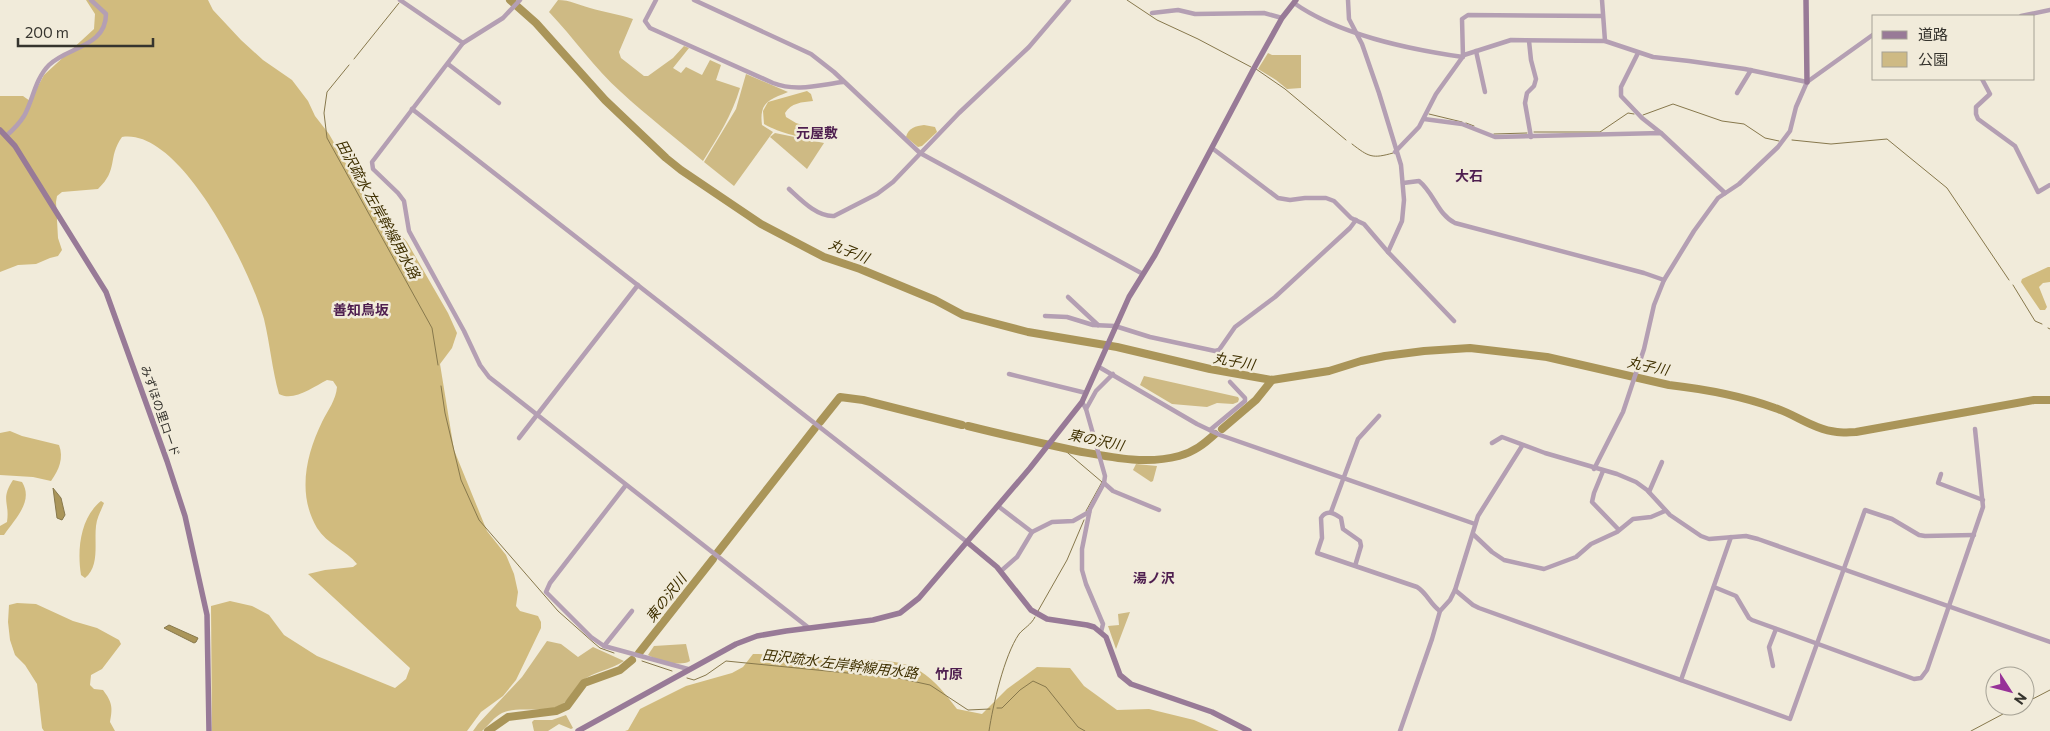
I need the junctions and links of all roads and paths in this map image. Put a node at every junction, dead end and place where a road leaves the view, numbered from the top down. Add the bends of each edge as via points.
1 (91, 0) edge
2 (400, 0) edge
3 (520, 0) edge
4 (656, 0) edge
5 (694, 0) edge
6 (1069, 0) edge
7 (1348, 0) edge
8 (1602, 0) edge
9 (1806, 0) edge
10 (1295, 1) edge
11 (2050, 10) edge
12 (1152, 13) dead end
13 (2026, 15) edge
14 (1602, 16) junction
15 (1282, 18) junction
16 (1356, 32) junction
17 (1872, 35) edge
18 (1529, 40) junction
19 (1605, 41) junction
20 (463, 43) junction
21 (1476, 51) junction
22 (1638, 53) junction
23 (1462, 57) junction
24 (448, 64) junction
25 (1751, 70) junction
26 (1983, 80) edge
27 (843, 82) junction
28 (1807, 82) junction
29 (1486, 92) dead end
30 (1737, 94) dead end
31 (500, 103) dead end
32 (412, 109) junction
33 (1424, 119) junction
34 (0, 130) edge
35 (1661, 133) junction
36 (6, 136) junction
37 (1531, 137) junction
38 (1212, 148) junction
39 (1395, 152) junction
40 (920, 153) junction
41 (1403, 183) junction
42 (2050, 185) edge
43 (789, 189) dead end
44 (1724, 193) junction
45 (1356, 220) junction
46 (1388, 252) junction
47 (1144, 274) junction
48 (1664, 280) junction
49 (638, 285) junction
50 (1068, 297) dead end
51 (1045, 316) dead end
52 (1454, 321) dead end
53 (1098, 325) junction
54 (1115, 326) junction
55 (1100, 365) junction
56 (1009, 374) dead end
57 (1113, 374) junction
58 (1230, 382) dead end
59 (1086, 393) junction
60 (1082, 402) junction
61 (1086, 409) junction
62 (536, 416) junction
63 (1379, 416) dead end
64 (1976, 429) dead end
65 (1210, 430) junction
66 (519, 438) dead end
67 (1492, 443) dead end
68 (1522, 446) junction
69 (1662, 462) dead end
70 (1594, 468) junction
71 (1603, 471) junction
72 (1942, 474) dead end
73 (1343, 478) junction
74 (1104, 483) junction
75 (626, 485) junction
76 (1649, 492) junction
77 (1983, 500) junction
78 (998, 506) junction
79 (1158, 510) dead end
80 (1665, 511) junction
81 (1089, 512) junction
82 (1331, 512) junction
83 (1475, 524) junction
84 (1619, 530) junction
85 (1032, 532) junction
86 (1474, 535) junction
87 (1974, 535) junction
88 (1731, 537) junction
89 (967, 542) junction
90 (1355, 566) junction
91 (1843, 570) junction
92 (1001, 571) junction
93 (1714, 587) junction
94 (1455, 590) junction
95 (1949, 607) junction
96 (632, 611) dead end
97 (1440, 611) junction
98 (809, 628) junction
99 (1776, 629) junction
100 (1101, 632) junction
101 (2050, 642) edge
102 (1817, 644) junction
103 (604, 646) junction
104 (1773, 666) dead end
105 (688, 669) junction
106 (1681, 680) junction
107 (209, 731) edge
108 (578, 731) edge
109 (1249, 731) edge
110 (1400, 731) edge

1 - 36 street via 106,14 106,21 97,37 50,64 41,75 18,126
2 - 20 street
3 - 20 street via 503,18
4 - 27 street via 645,21 650,28 772,83 799,88
5 - 27 street via 811,54
6 - 40 street via 1029,47
7 - 16 street via 1349,19
8 - 14 street
9 - 28 street
10 - 15 street
10 - 16 street via 1330,22
11 - 13 street
12 - 15 street via 1178,10 1195,14 1264,13
14 - 19 street
14 - 23 street via 1464,16
15 - 38 street
16 - 23 street
16 - 39 street via 1379,93
17 - 28 street
18 - 19 street
18 - 21 street via 1511,40
18 - 37 street via 1536,79 1526,96
19 - 22 street
20 - 24 street
21 - 23 street
21 - 29 street
22 - 25 street via 1653,58
22 - 35 street via 1621,87 1621,96
23 - 33 street via 1436,94
24 - 31 street
24 - 32 street
25 - 28 street
25 - 30 street
26 - 42 street via 1990,94 1976,107 1978,118 2015,146 2038,192
27 - 40 street
28 - 44 street via 1790,131 1739,184
32 - 49 street
32 - 62 street via 372,162 373,169 404,201 410,231 480,366 494,382
33 - 37 street via 1462,124 1495,137
33 - 39 street
34 - 36 street, みずほの里ロード
35 - 37 street
35 - 44 street
36 - 107 street, みずほの里ロード via 106,292 167,461 185,516 207,615
38 - 45 street via 1278,198 1326,198
38 - 47 street
39 - 41 street
40 - 43 street via 893,182 834,216 822,214
40 - 47 street
41 - 46 street via 1402,220
41 - 48 street via 1419,181 1425,185 1445,217 1455,223
44 - 48 street via 1709,210
45 - 46 street via 1370,230
45 - 54 street via 1275,297 1235,327 1219,350 1159,339
46 - 52 street
47 - 54 street
48 - 70 street via 1630,394
49 - 62 street
49 - 89 street
50 - 53 street
51 - 53 street via 1067,317
53 - 54 street
54 - 55 street
55 - 57 street
55 - 59 street
56 - 59 street
57 - 61 street
57 - 65 street
58 - 65 street via 1245,401
59 - 60 street
60 - 61 street
60 - 78 street
61 - 74 street via 1102,461
62 - 66 street
62 - 75 street
63 - 73 street via 1358,439
64 - 77 street
65 - 73 street
67 - 68 street via 1502,437
68 - 70 street
68 - 83 street
69 - 76 street
70 - 71 street
71 - 76 street via 1627,478
71 - 84 street via 1592,502
72 - 77 street via 1938,483
73 - 82 street
73 - 83 street
74 - 79 street via 1113,491
74 - 81 street
75 - 98 street
75 - 103 street via 546,592
76 - 80 street
77 - 87 street
78 - 85 street
78 - 89 street
80 - 84 street via 1633,519
80 - 88 street via 1701,536 1709,539
81 - 85 street via 1073,521 1052,522
81 - 100 street via 1082,549 1082,570 1103,624
82 - 90 street via 1341,518 1345,531 1360,541
82 - 90 street via 1320,518 1322,538 1318,554
83 - 86 street
84 - 86 street via 1591,544 1570,560 1544,569 1504,560
85 - 92 street via 1017,557
86 - 94 street
87 - 91 street via 1925,536 1865,510
87 - 95 street
88 - 91 street via 1758,539
88 - 93 street
89 - 92 street
89 - 98 street via 919,598 900,613 873,620
90 - 97 street via 1423,590 1433,607
91 - 95 street
91 - 102 street
92 - 100 street via 1025,605 1040,616 1087,625
93 - 99 street via 1736,596 1749,618
93 - 106 street
94 - 97 street
94 - 106 street via 1479,608
95 - 101 street
95 - 102 street via 1927,670 1920,678 1914,679
96 - 103 street
97 - 110 street
98 - 105 street via 757,636
99 - 102 street
99 - 104 street via 1769,647
100 - 109 street via 1106,636 1120,675 1131,684 1212,712
102 - 106 street via 1790,719
103 - 105 street
105 - 108 street

